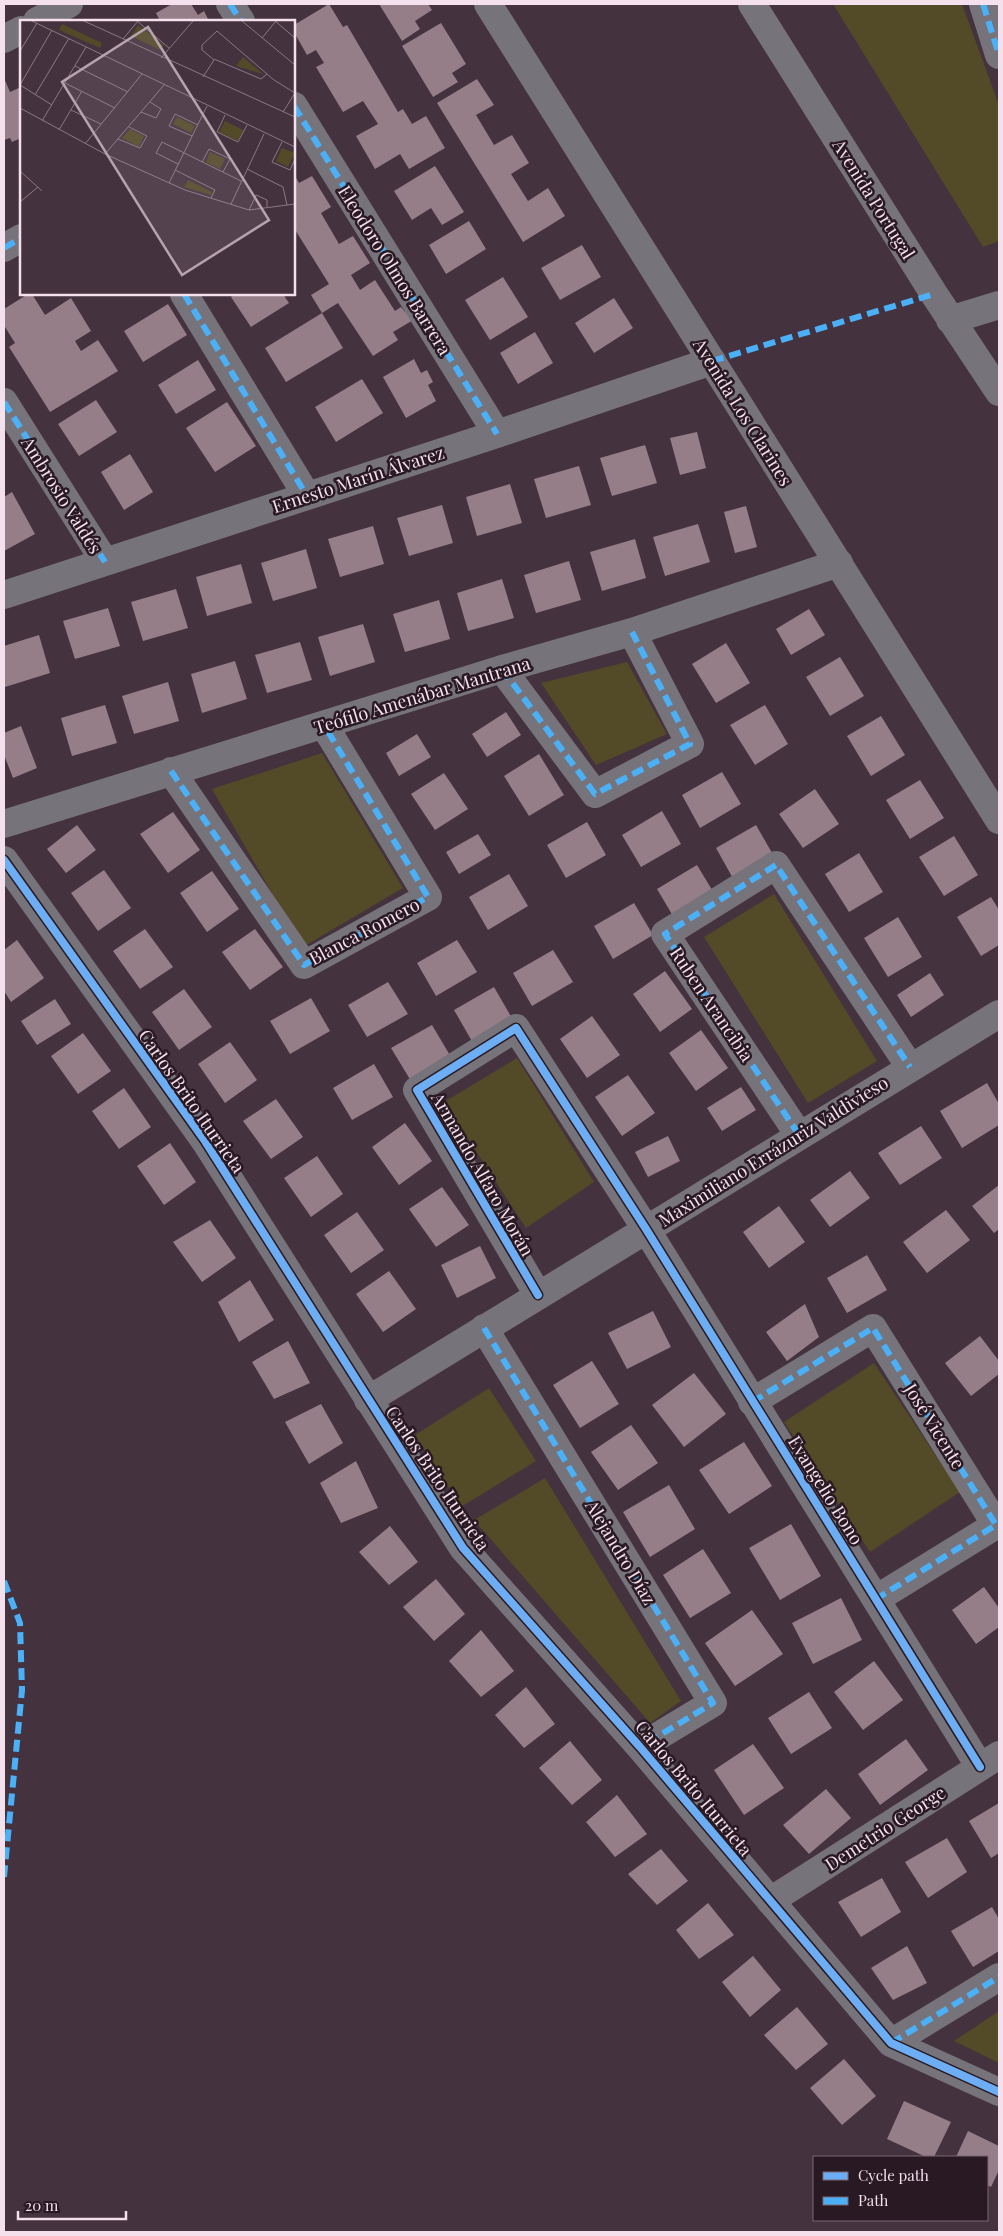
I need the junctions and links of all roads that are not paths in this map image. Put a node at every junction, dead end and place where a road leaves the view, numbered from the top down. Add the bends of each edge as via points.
1 (69, 4) edge
2 (230, 4) edge
3 (488, 4) edge
4 (752, 4) edge
5 (983, 4) edge
6 (39, 20) edge
7 (240, 20) edge
8 (20, 31) edge
9 (4, 39) edge
10 (999, 55) edge
11 (295, 108) edge
12 (20, 239) edge
13 (4, 248) edge
14 (185, 295) edge
15 (999, 305) edge
16 (950, 320) junction
17 (712, 361) junction
18 (999, 392) edge
19 (4, 402) edge
20 (497, 434) junction
21 (307, 496) junction
22 (105, 562) junction
23 (838, 563) junction
24 (4, 595) edge
25 (632, 632) junction
26 (502, 669) junction
27 (324, 725) junction
28 (171, 771) junction
29 (999, 820) edge
30 (4, 824) edge
31 (4, 860) edge
32 (999, 1014) edge
33 (910, 1067) junction
34 (799, 1135) junction
35 (646, 1229) junction
36 (538, 1295) junction
37 (484, 1328) junction
38 (368, 1400) junction
39 (752, 1402) junction
40 (876, 1599) junction
41 (640, 1747) junction
42 (990, 1761) edge
43 (770, 1901) junction
44 (999, 1977) edge
45 (891, 2043) junction
46 (999, 2092) edge

1 - 6 street
2 - 7 street
3 - 17 street, Avenida Los Clarines
4 - 16 street, Avenida Portugal
5 - 10 street
8 - 9 street
11 - 20 street, Eleodoro Olmos Barrera
12 - 13 street
14 - 21 street
15 - 16 street
16 - 18 street, Avenida Portugal
17 - 20 street, Ernesto Marín Álvarez
17 - 23 street, Avenida Los Clarines
19 - 22 street, Ambrosio Valdés
20 - 21 street, Ernesto Marín Álvarez
21 - 22 street, Ernesto Marín Álvarez
22 - 24 street, Ernesto Marín Álvarez
23 - 25 street, Teófilo Amenábar Mantrana
23 - 29 street, Avenida Los Clarines
25 - 26 street, Teófilo Amenábar Mantrana
25 - 26 street via 690,744 595,794
26 - 27 street, Teófilo Amenábar Mantrana
27 - 28 street, Teófilo Amenábar Mantrana
27 - 28 street, Blanca Romero via 428,897 304,965
28 - 30 street, Teófilo Amenábar Mantrana
31 - 38 street, Carlos Brito Iturrieta via 205,1141
32 - 33 street, Maximiliano Errázuriz Valdivieso
33 - 34 street, Maximiliano Errázuriz Valdivieso
33 - 34 street, Ruben Arancibia via 776,865 665,934
34 - 35 street, Maximiliano Errázuriz Valdivieso
35 - 36 street, Maximiliano Errázuriz Valdivieso
35 - 36 street, Armando Alfaro Morán via 516,1028 417,1090
35 - 39 street, Evangelio Bono
36 - 37 street, Maximiliano Errázuriz Valdivieso
37 - 38 street, Maximiliano Errázuriz Valdivieso
37 - 41 street, Alejandro Díaz via 713,1704
38 - 41 street, Carlos Brito Iturrieta via 463,1548
39 - 40 street, Evangelio Bono
39 - 40 street, José Vicente via 873,1328 996,1525
40 - 42 street, Evangelio Bono
41 - 43 street, Carlos Brito Iturrieta
42 - 43 street, Demetrio George
43 - 45 street, Carlos Brito Iturrieta
44 - 45 street
45 - 46 street, Carlos Brito Iturrieta

